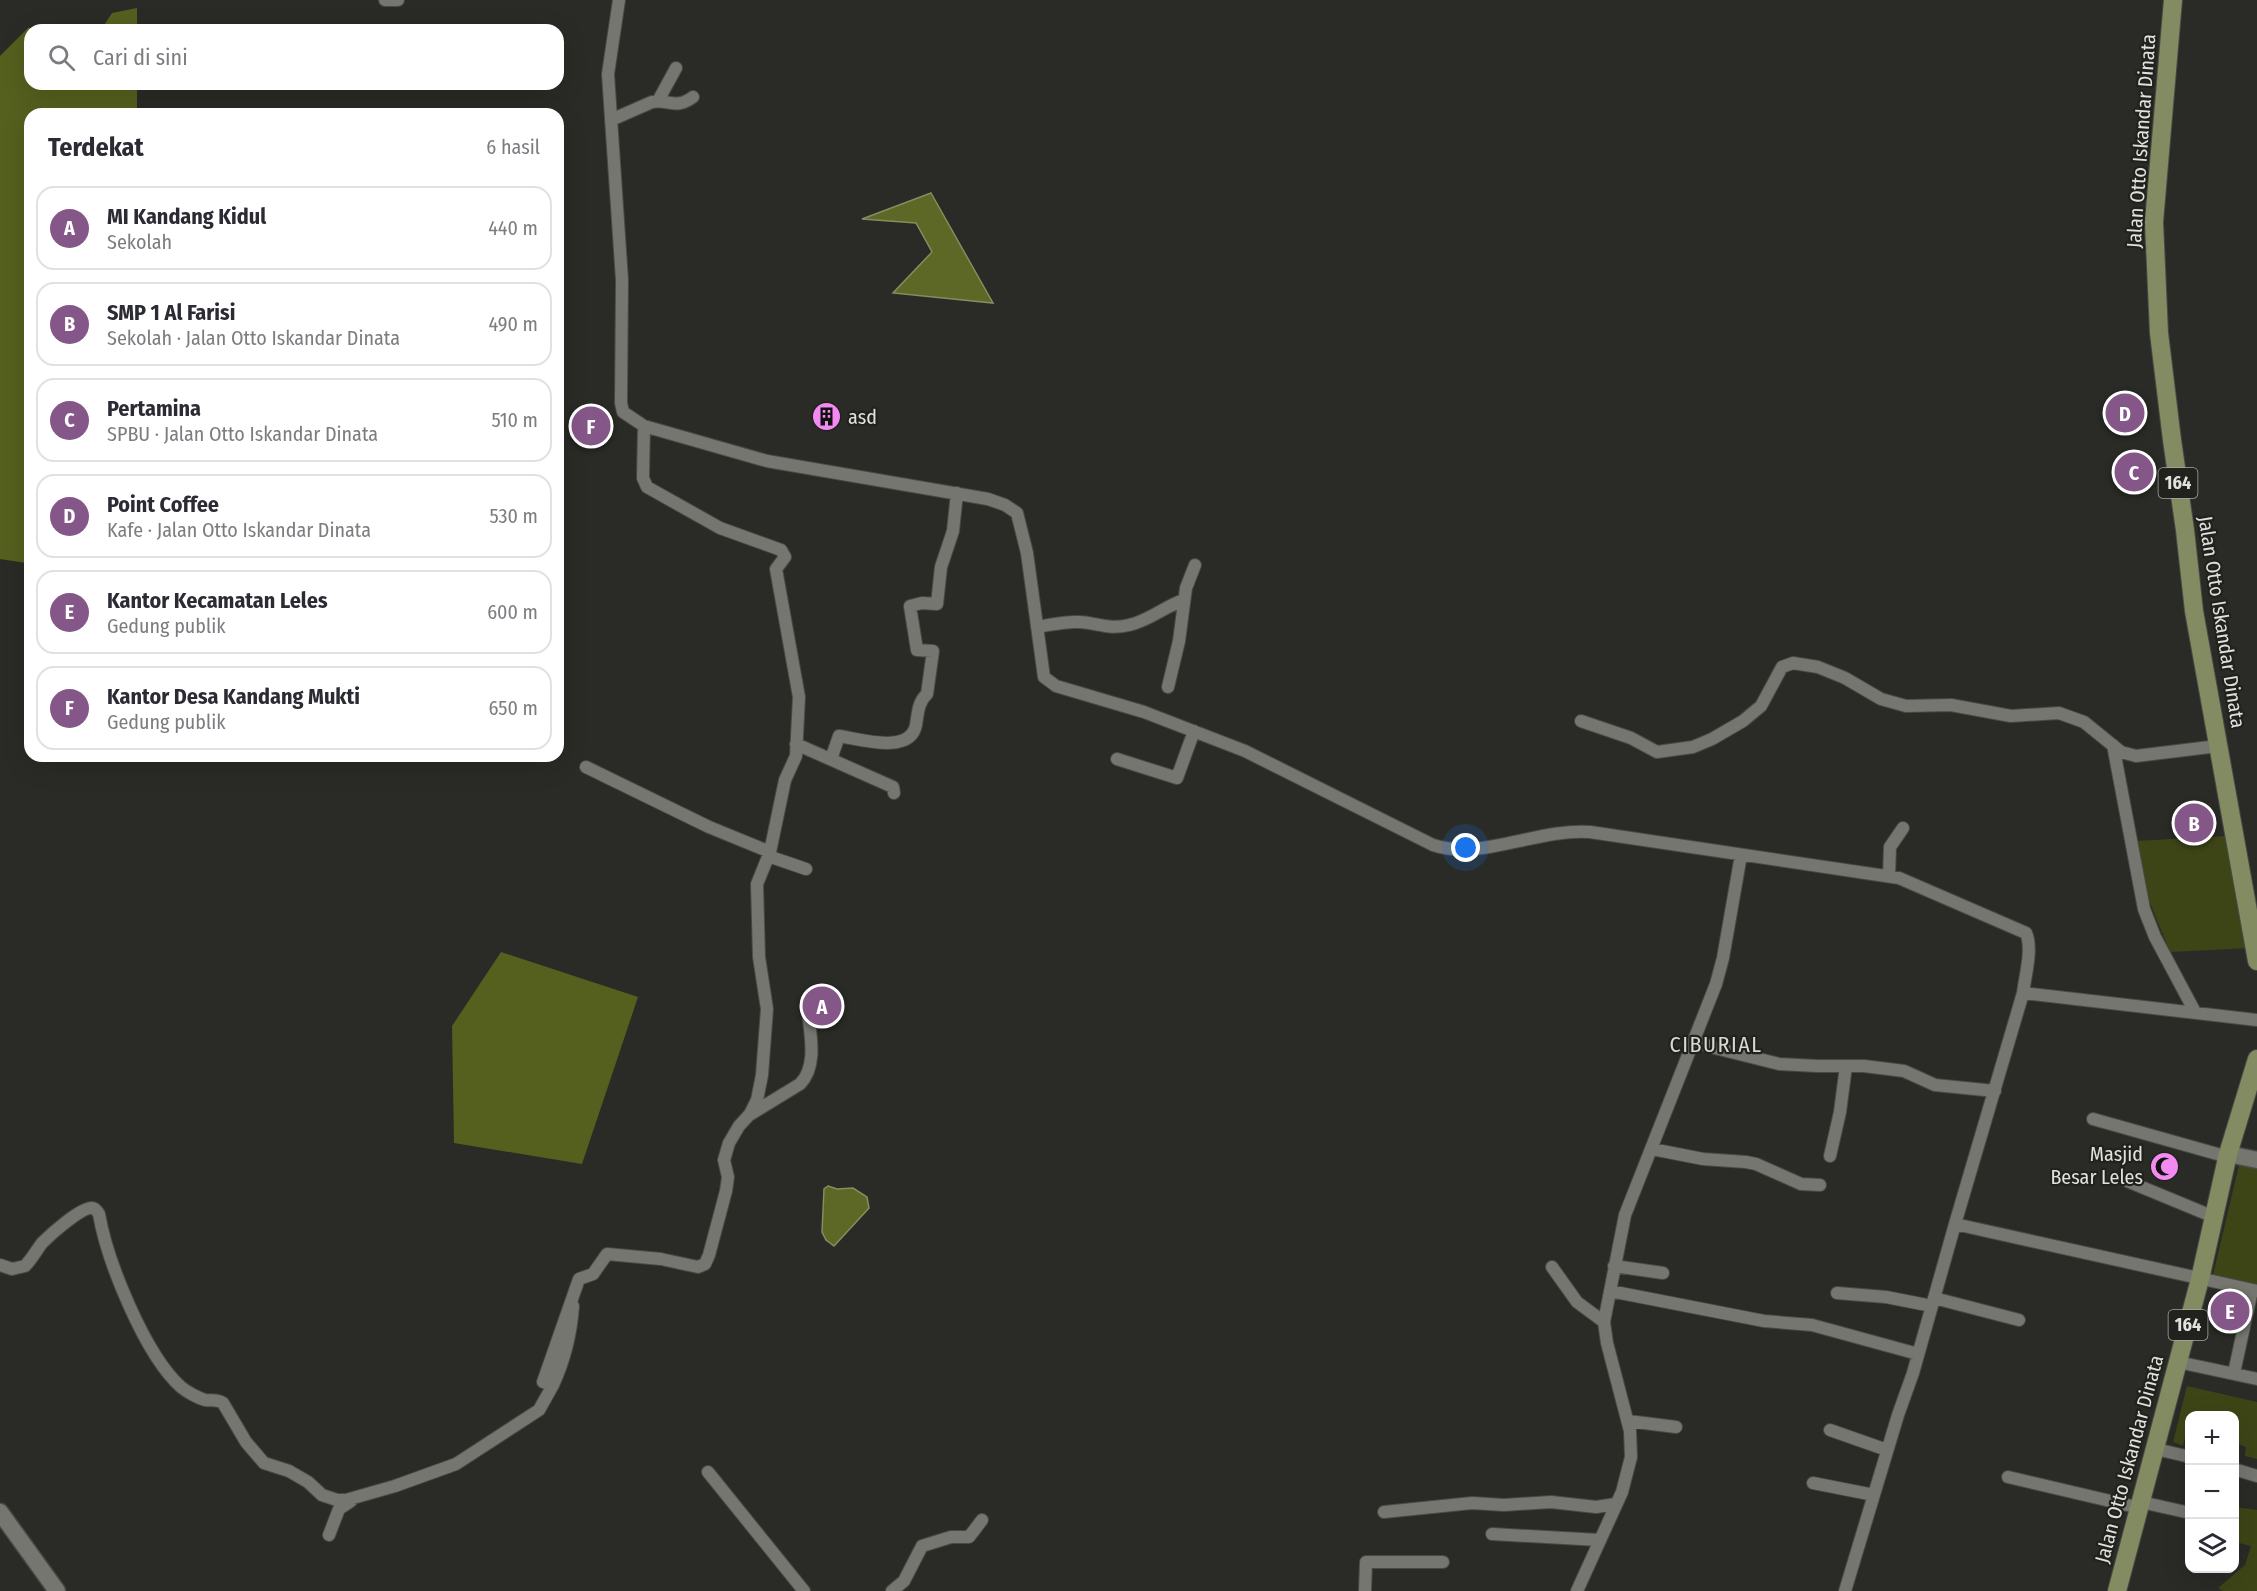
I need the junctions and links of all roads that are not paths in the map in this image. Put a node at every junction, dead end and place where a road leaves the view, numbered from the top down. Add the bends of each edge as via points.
1 (385, 0) edge
2 (398, 0) edge
3 (619, 0) edge
4 (2173, 0) edge
5 (676, 68) dead end
6 (693, 97) dead end
7 (658, 101) junction
8 (611, 120) junction
9 (644, 426) junction
10 (957, 493) junction
11 (1196, 565) dead end
12 (1184, 600) junction
13 (1037, 627) junction
14 (1168, 687) dead end
15 (1581, 721) dead end
16 (1194, 731) junction
17 (796, 744) junction
18 (2113, 745) junction
19 (2218, 746) junction
20 (831, 759) junction
21 (1118, 759) dead end
22 (586, 767) dead end
23 (894, 794) dead end
24 (1903, 828) dead end
25 (769, 854) junction
26 (1741, 855) junction
27 (806, 869) dead end
28 (1889, 876) junction
29 (2257, 962) edge
30 (2023, 993) junction
31 (808, 1011) dead end
32 (2195, 1012) junction
33 (2257, 1020) edge
34 (1694, 1041) junction
35 (2257, 1059) edge
36 (1846, 1066) junction
37 (1995, 1091) junction
38 (750, 1114) junction
39 (2093, 1119) dead end
40 (1652, 1149) junction
41 (2228, 1155) junction
42 (1830, 1156) dead end
43 (2257, 1160) edge
44 (2127, 1181) dead end
45 (1820, 1185) dead end
46 (2214, 1217) junction
47 (1955, 1224) junction
48 (0, 1265) edge
49 (1614, 1266) junction
50 (1552, 1268) dead end
51 (1663, 1273) dead end
52 (2200, 1279) junction
53 (1610, 1291) junction
54 (2255, 1291) edge
55 (1837, 1293) dead end
56 (1933, 1302) junction
57 (2019, 1320) dead end
58 (1604, 1322) junction
59 (1918, 1354) junction
60 (2178, 1362) junction
61 (2234, 1373) junction
62 (2257, 1379) edge
63 (1628, 1421) junction
64 (1676, 1427) dead end
65 (1830, 1430) dead end
66 (2156, 1449) junction
67 (1887, 1450) junction
68 (2185, 1456) edge
69 (2239, 1470) edge
70 (708, 1472) dead end
71 (2257, 1476) edge
72 (2008, 1477) dead end
73 (1813, 1483) dead end
74 (1874, 1495) junction
75 (355, 1498) junction
76 (1616, 1504) junction
77 (2140, 1505) junction
78 (0, 1512) edge
79 (1384, 1512) dead end
80 (2185, 1512) edge
81 (982, 1520) dead end
82 (1492, 1534) dead end
83 (330, 1535) dead end
84 (1599, 1540) junction
85 (1443, 1562) dead end
86 (57, 1591) edge
87 (804, 1591) edge
88 (892, 1591) edge
89 (1365, 1591) edge
90 (1577, 1591) edge
91 (1845, 1591) edge
92 (2117, 1591) edge

1 - 2 street
3 - 8 street via 608,74
4 - 19 main road, Jalan Otto Iskandar Dinata / 164 via 2154,222 2159,333 2194,611
5 - 7 street
6 - 7 street via 678,105
7 - 8 street
8 - 9 street via 622,280 621,403 622,412
9 - 10 street via 767,461
9 - 17 street via 643,478 647,487 720,528 781,550 784,557 777,569 799,696
10 - 13 street via 988,499 1017,513
10 - 20 street via 953,531 941,567 936,604 909,606 917,650 933,651 927,694 921,700 915,731 909,738 890,743 838,736
11 - 12 street
12 - 13 street via 1131,625 1110,628 1076,621
12 - 14 street
13 - 16 street via 1044,677 1049,682
15 - 18 street via 1631,738 1657,752 1693,747 1743,721 1761,706 1782,667 1793,663 1818,667 1881,699 1906,706 1951,705 2011,716 2059,713 2084,722
16 - 21 street via 1177,778
16 - 26 street via 1271,763 1445,849 1468,850 1573,831
17 - 20 street
17 - 25 street
18 - 19 street via 2136,756
18 - 32 street via 2144,909
19 - 29 main road, Jalan Otto Iskandar Dinata / 164
20 - 23 street via 893,787
22 - 25 street
24 - 28 street via 1890,847
25 - 27 street
25 - 38 street via 759,877 756,898 767,1025 762,1075
26 - 28 street
26 - 34 street via 1716,984
28 - 30 street via 1917,884 2026,933
30 - 32 street
30 - 37 street
31 - 38 street via 812,1051 806,1078
32 - 33 street
34 - 36 street via 1779,1064
34 - 40 street
35 - 41 main road, Jalan Otto Iskandar Dinata / 164
36 - 37 street via 1904,1071 1935,1086
36 - 42 street
37 - 47 street
38 - 75 street via 729,1143 724,1160 726,1191 705,1263 698,1267 607,1254 593,1274 579,1279 574,1290 543,1382 553,1385 539,1410 456,1464
39 - 41 street
40 - 45 street via 1756,1164 1801,1184
40 - 49 street via 1629,1202
41 - 43 street
41 - 46 main road, Jalan Otto Iskandar Dinata / 164
44 - 46 street
46 - 52 main road, Jalan Otto Iskandar Dinata / 164
47 - 52 street
47 - 56 street
48 - 75 street via 12,1269 25,1266 61,1226 83,1210 96,1210 126,1299 161,1366 183,1388 205,1400 223,1403 246,1443 264,1463 289,1471 322,1495 337,1500
49 - 51 street
49 - 53 street
50 - 58 street via 1577,1302
52 - 54 street
52 - 60 main road, Jalan Otto Iskandar Dinata / 164
53 - 58 street
53 - 59 street via 1764,1321 1812,1325
54 - 61 street
55 - 56 street
56 - 57 street
56 - 59 street
58 - 63 street
59 - 67 street
60 - 61 street
60 - 66 main road, Jalan Otto Iskandar Dinata / 164
61 - 62 street
63 - 64 street
63 - 76 street via 1631,1457
65 - 67 street
66 - 68 street
66 - 77 main road, Jalan Otto Iskandar Dinata / 164
67 - 74 street
69 - 71 street
70 - 87 street
72 - 77 street
73 - 74 street
74 - 91 street
75 - 83 street via 339,1509
76 - 79 street via 1596,1507 1551,1502 1472,1503
76 - 84 street
77 - 80 street
77 - 92 main road, Jalan Otto Iskandar Dinata / 164
78 - 86 street
81 - 88 street via 969,1537 951,1537 922,1546 904,1581
82 - 84 street
84 - 90 street
85 - 89 street via 1366,1562

